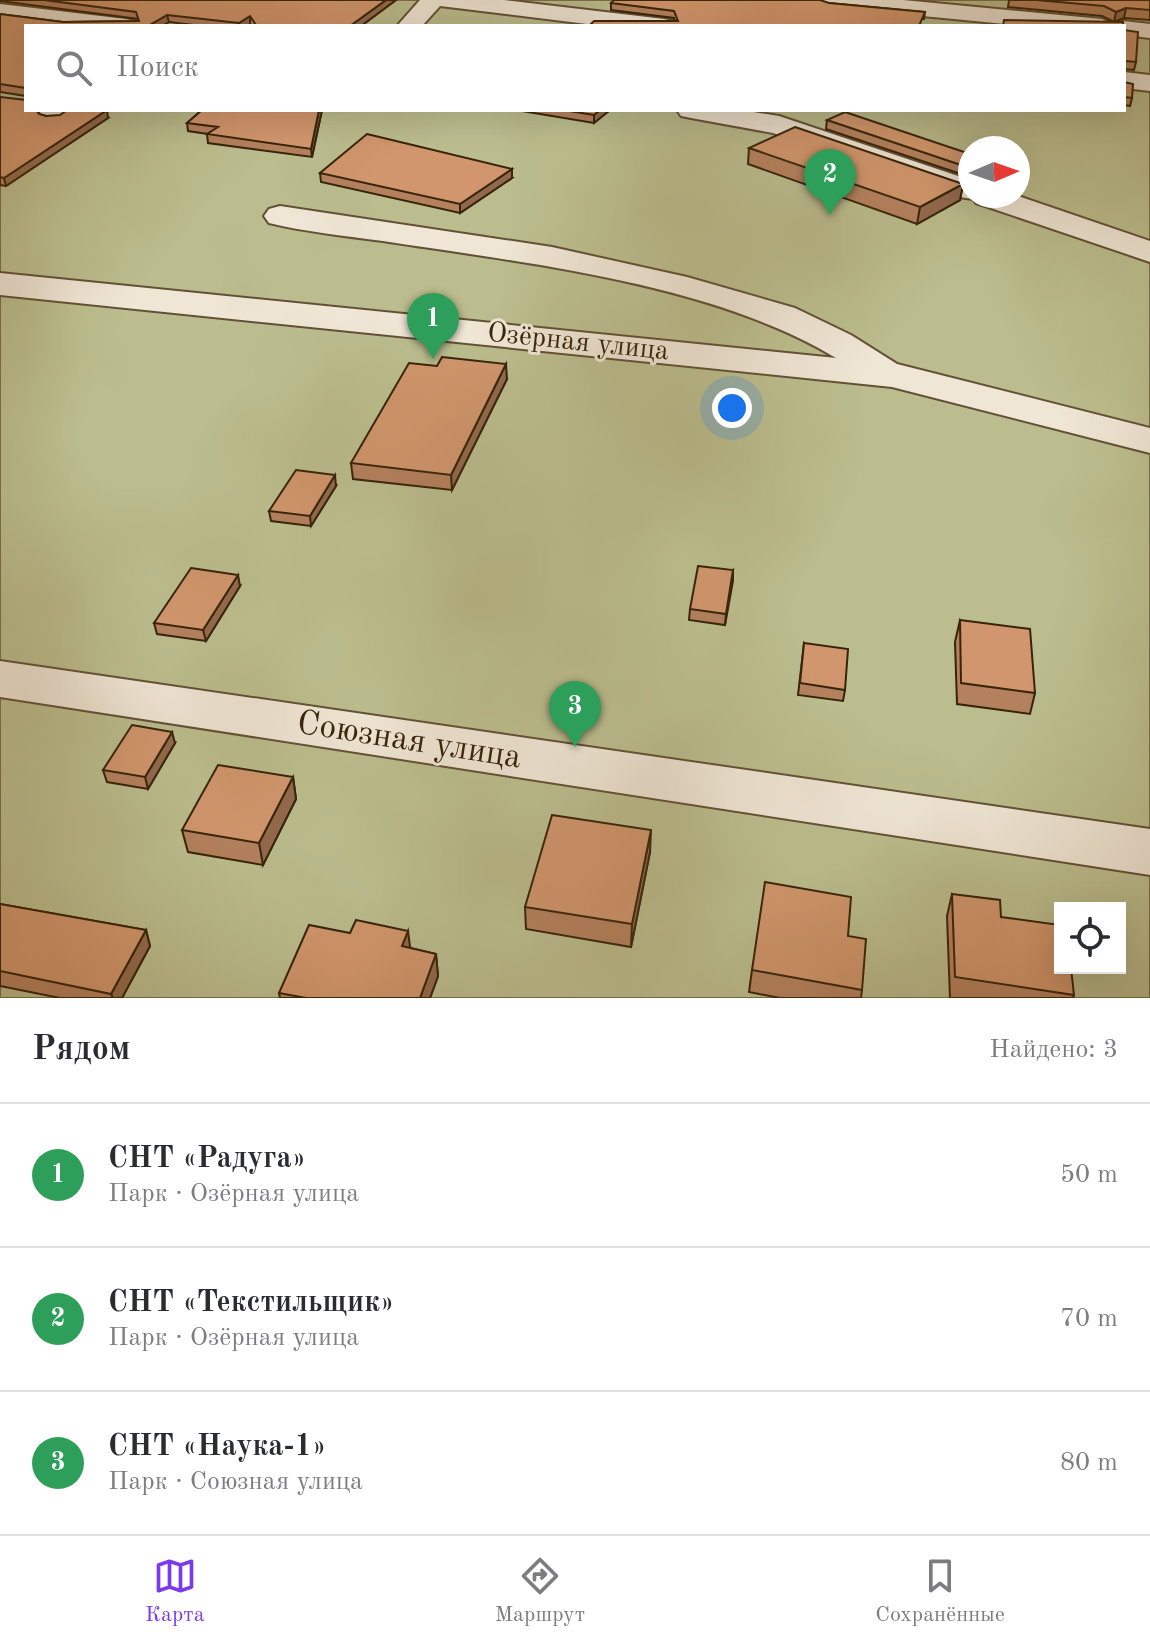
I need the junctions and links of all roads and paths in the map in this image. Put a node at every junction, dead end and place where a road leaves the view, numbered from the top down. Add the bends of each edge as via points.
1 (73, 0) edge
2 (433, 0) edge
3 (444, 0) edge
4 (829, 0) edge
5 (43, 16) junction
6 (5, 22) edge
7 (109, 24) edge
8 (411, 24) edge
9 (647, 24) edge
10 (1081, 24) edge
11 (1126, 28) edge
12 (1150, 31) edge
13 (1126, 80) edge
14 (1150, 83) edge
15 (703, 112) edge
16 (958, 186) edge
17 (1022, 208) edge
18 (280, 216) dead end
19 (1150, 252) edge
20 (0, 284) edge
21 (893, 375) junction
22 (1150, 441) edge
23 (0, 679) edge
24 (1150, 852) edge

1 - 5 street
2 - 8 street
3 - 9 street
4 - 10 street
5 - 6 street
5 - 7 street
11 - 12 street
13 - 14 street
15 - 16 street via 779,125
17 - 19 street
18 - 21 street via 552,257 675,284 782,316
20 - 21 street, Озёрная улица
21 - 22 street, Озёрная улица
23 - 24 street, Союзная улица

